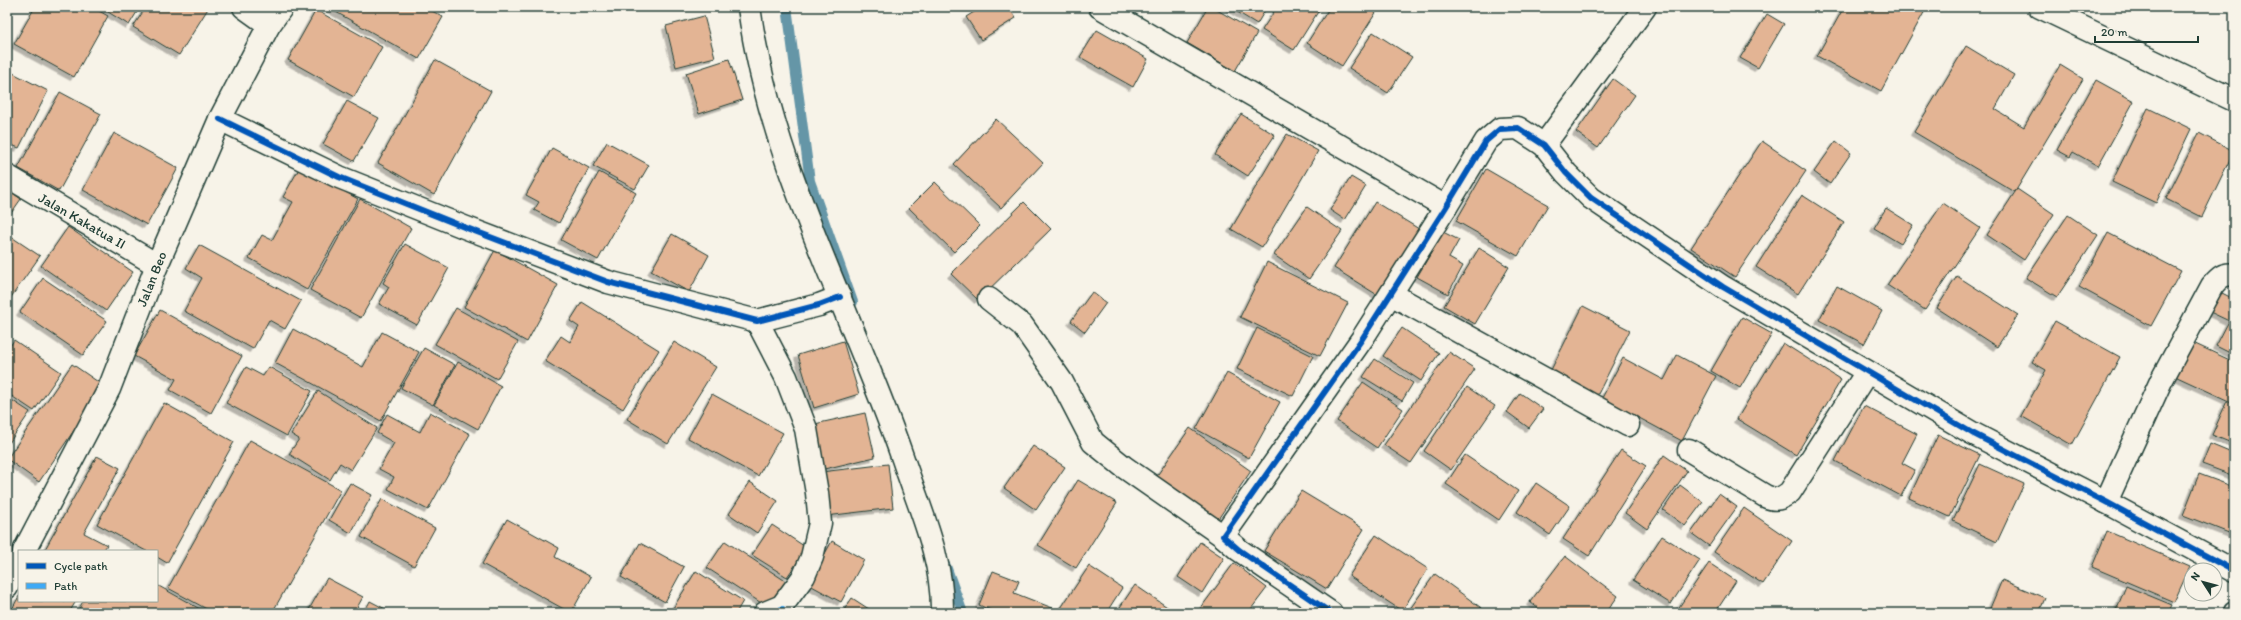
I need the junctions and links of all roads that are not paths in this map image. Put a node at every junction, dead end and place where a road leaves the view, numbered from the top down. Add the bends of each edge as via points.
1 (244, 7) edge
2 (282, 7) edge
3 (749, 7) edge
4 (1100, 7) edge
5 (1645, 7) edge
6 (2040, 7) edge
7 (269, 25) junction
8 (2234, 100) edge
9 (220, 119) junction
10 (1544, 145) junction
11 (7, 176) edge
12 (1446, 207) junction
13 (157, 265) junction
14 (2234, 275) edge
15 (1391, 294) junction
16 (840, 297) junction
17 (989, 299) dead end
18 (757, 321) junction
19 (1867, 372) junction
20 (1628, 425) dead end
21 (1689, 450) dead end
22 (2106, 502) junction
23 (1223, 536) junction
24 (25, 550) edge
25 (18, 564) edge
26 (2234, 571) edge
27 (7, 587) edge
28 (765, 613) edge
29 (942, 613) edge
30 (1331, 613) edge

1 - 7 street
2 - 7 street, Jalan Beo
3 - 16 street via 754,49 787,168
4 - 12 street
5 - 10 street
6 - 8 street
7 - 9 street, Jalan Beo
9 - 13 street, Jalan Beo
9 - 18 street via 339,177 464,228 593,276
10 - 12 street via 1518,128 1500,129 1486,141
10 - 19 street via 1566,173 1597,202 1723,287
11 - 13 street, Jalan Kakatua II
12 - 15 street
13 - 24 street, Jalan Beo via 109,389
14 - 22 street via 2220,277 2212,286 2161,381
15 - 20 street
15 - 23 street
16 - 18 street via 820,305
16 - 29 street via 889,418 932,540 942,588
17 - 23 street via 1022,325 1062,382 1093,442 1124,467
18 - 28 street via 786,377 806,429 820,523 812,557 804,576 782,606
19 - 21 street via 1790,492 1780,499 1774,500 1765,496
19 - 22 street via 1972,433
22 - 26 street
23 - 30 street via 1239,550
25 - 27 street

